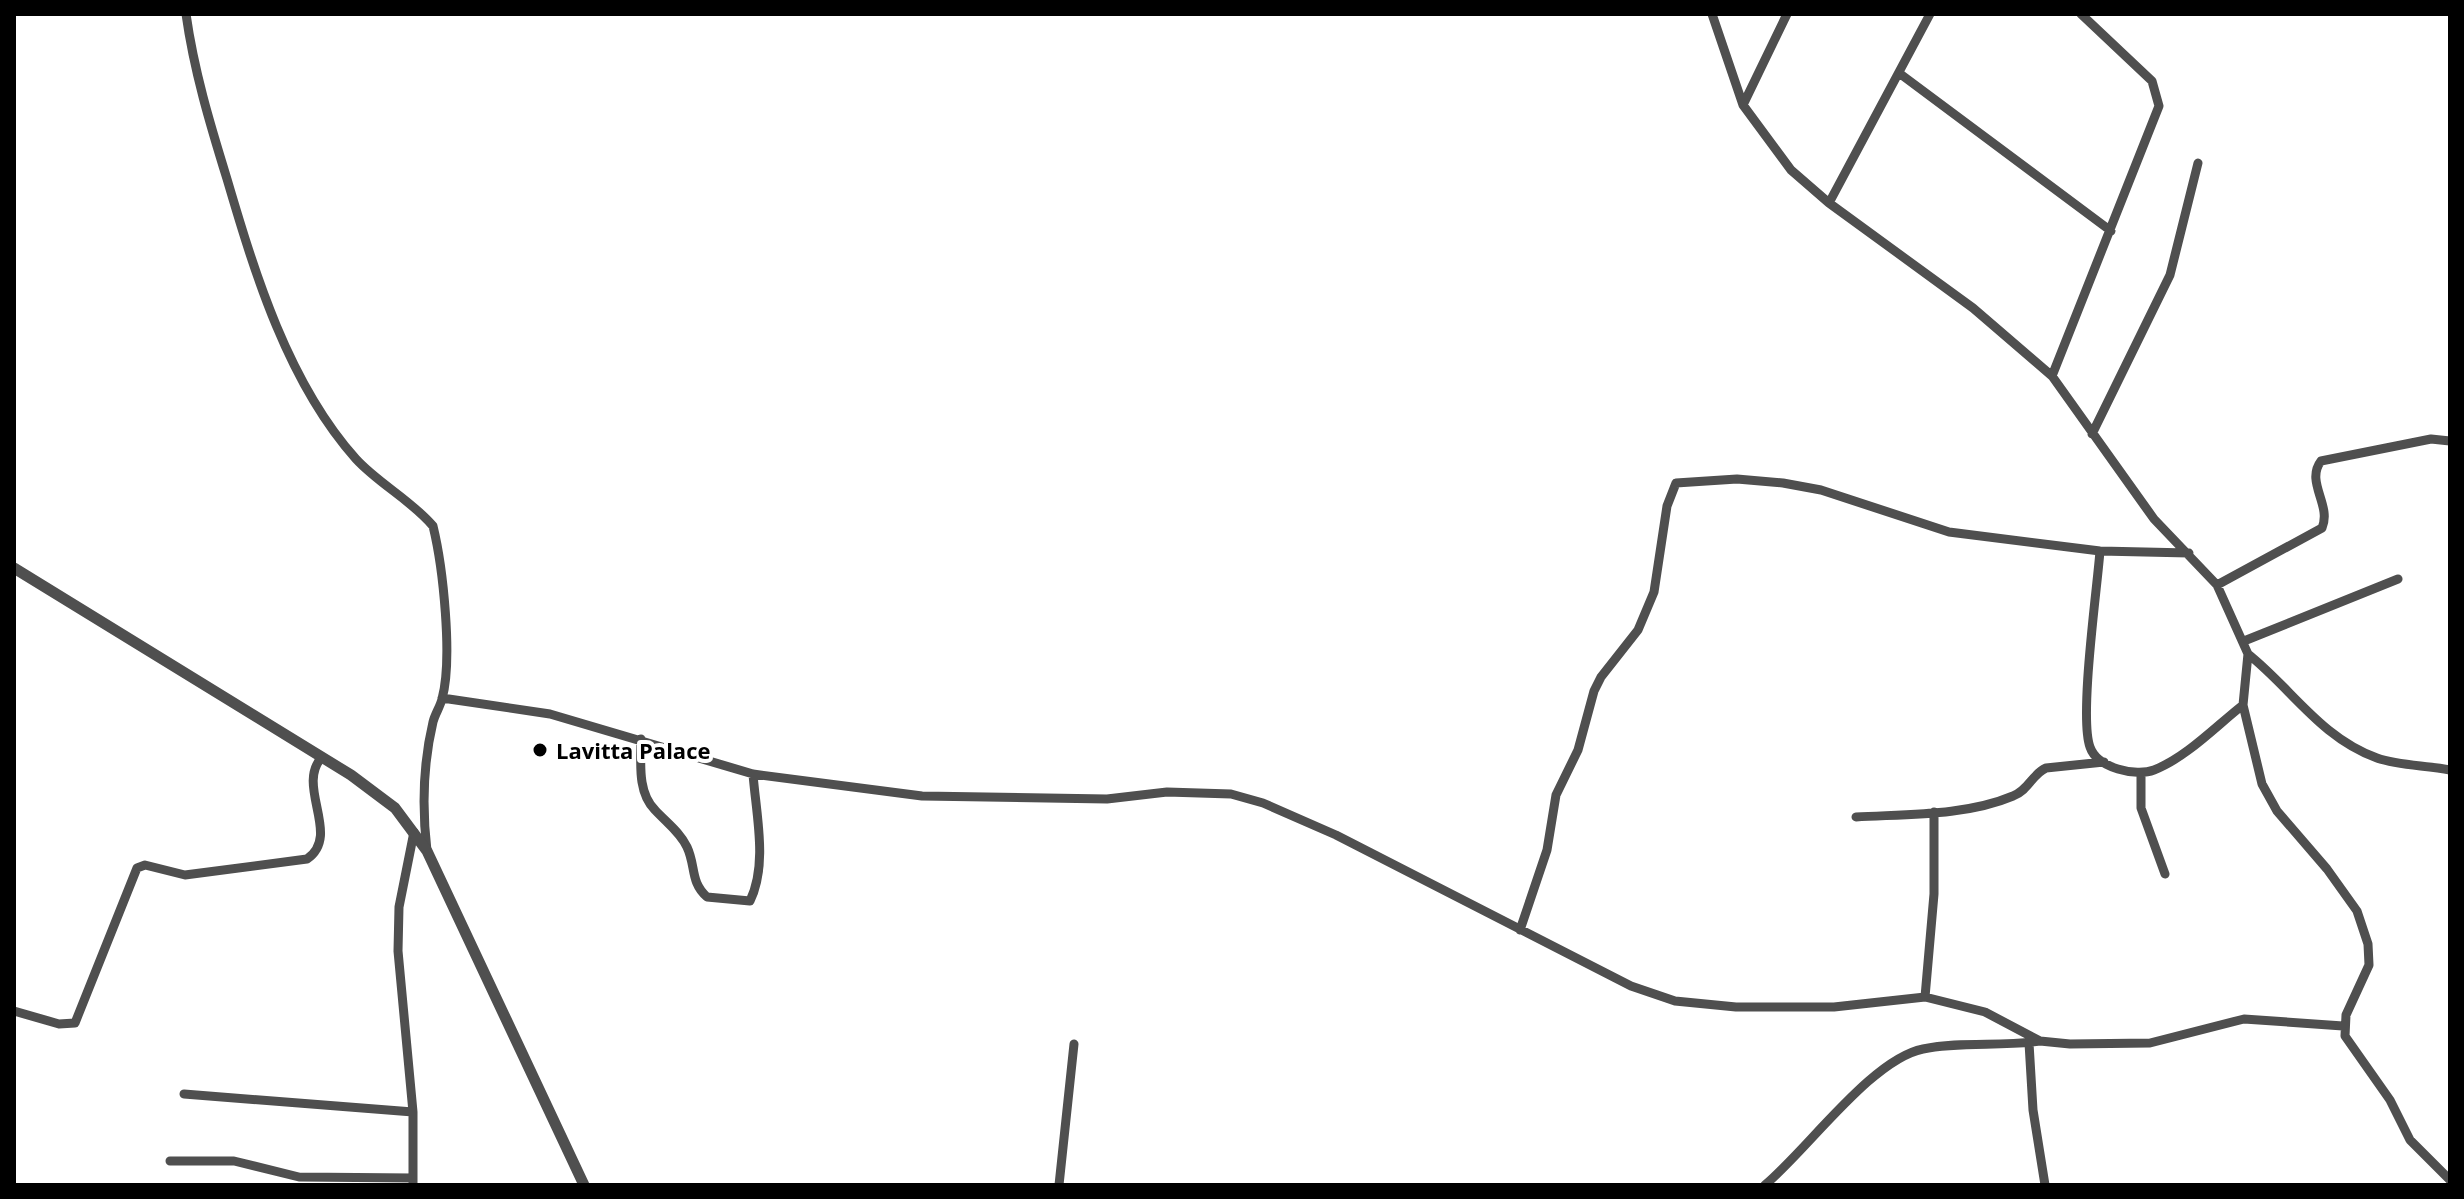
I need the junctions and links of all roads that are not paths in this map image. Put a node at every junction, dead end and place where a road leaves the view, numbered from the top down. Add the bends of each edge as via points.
1 (186, 14) edge
2 (1712, 14) edge
3 (1787, 14) edge
4 (1930, 14) edge
5 (2081, 14) edge
6 (1899, 73) junction
7 (1743, 105) junction
8 (2198, 163) dead end
9 (1829, 203) junction
10 (2111, 231) junction
11 (2052, 376) junction
12 (2092, 434) junction
13 (2450, 441) edge
14 (2100, 551) junction
15 (2189, 553) junction
16 (14, 568) edge
17 (2398, 579) dead end
18 (2217, 585) junction
19 (2244, 641) junction
20 (2248, 654) junction
21 (442, 698) junction
22 (2243, 705) junction
23 (641, 739) junction
24 (322, 757) junction
25 (2104, 762) junction
26 (2450, 770) edge
27 (2141, 773) junction
28 (753, 774) junction
29 (1934, 812) junction
30 (1856, 817) dead end
31 (414, 832) junction
32 (427, 851) junction
33 (2165, 874) dead end
34 (1520, 930) junction
35 (1925, 997) junction
36 (14, 1011) edge
37 (2343, 1026) junction
38 (2040, 1041) junction
39 (2029, 1043) junction
40 (1074, 1044) dead end
41 (184, 1094) dead end
42 (413, 1112) junction
43 (170, 1161) dead end
44 (2450, 1180) edge
45 (413, 1181) edge
46 (584, 1185) edge
47 (1059, 1185) edge
48 (1765, 1185) edge
49 (2045, 1185) edge

1 - 21 street via 245,247 282,339 355,458 433,526 444,604
2 - 7 street
3 - 7 street
4 - 6 street
5 - 10 street via 2136,63 2159,98 2146,146
6 - 9 street
6 - 10 street
7 - 9 street via 1791,170
8 - 12 street via 2170,275
9 - 11 street via 1973,308
10 - 11 street
11 - 12 street
12 - 15 street via 2154,519
13 - 18 street via 2431,439 2321,461 2315,477 2325,515 2322,528
14 - 15 street
14 - 25 street via 2088,716 2090,748
14 - 34 street via 1949,532 1821,490 1783,483 1676,483 1667,506 1654,592 1638,630 1594,691 1578,750 1556,795 1547,850
15 - 18 street
16 - 24 street
17 - 19 street
18 - 19 street
19 - 20 street
20 - 22 street
20 - 26 street via 2298,706 2347,745 2393,762
21 - 23 street via 550,714
21 - 32 street via 425,769
22 - 27 street via 2166,764
22 - 37 street via 2268,797 2361,920 2369,965
23 - 28 street
23 - 28 street via 647,798 683,838 694,883 707,897 750,901 754,891 758,845
24 - 31 street via 395,808
24 - 36 street via 312,778 321,837 315,853 307,859 185,875 145,865 137,868 75,1023 59,1024
25 - 27 street
25 - 29 street via 2046,768 2017,795
27 - 33 street via 2141,808
28 - 34 street via 922,796 1107,799 1167,792 1231,794 1336,835
29 - 30 street
29 - 35 street
31 - 32 street
31 - 42 street via 399,907 398,951
32 - 46 street
34 - 35 street via 1631,986 1675,1001 1834,1007
35 - 38 street via 1985,1012
37 - 38 street via 2244,1019 2150,1043
37 - 44 street via 2410,1140
38 - 39 street
39 - 48 street via 1924,1048 1892,1061
39 - 49 street
40 - 47 street
41 - 42 street
42 - 45 street
43 - 45 street via 234,1161 299,1177

